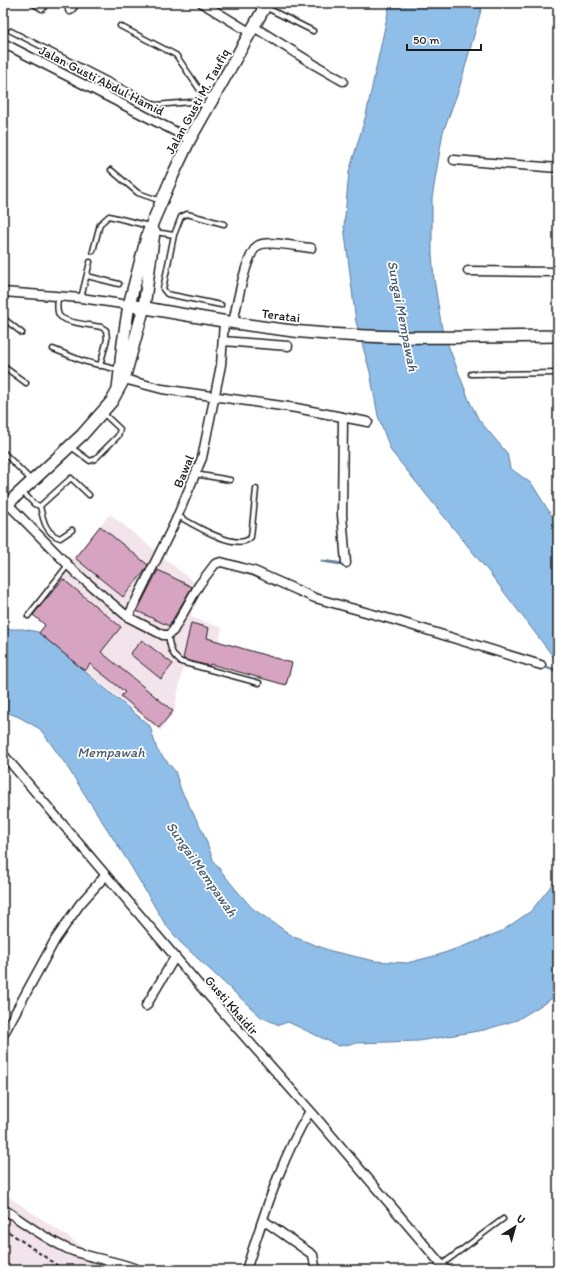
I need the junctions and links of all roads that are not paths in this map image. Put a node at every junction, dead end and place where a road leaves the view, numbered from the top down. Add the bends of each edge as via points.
1 (202, 3) edge
2 (266, 5) edge
3 (120, 26) dead end
4 (252, 30) junction
5 (11, 31) dead end
6 (313, 31) dead end
7 (3, 43) edge
8 (343, 81) dead end
9 (211, 103) junction
10 (190, 139) junction
11 (454, 160) dead end
12 (558, 168) edge
13 (112, 170) dead end
14 (162, 201) junction
15 (224, 224) dead end
16 (153, 229) junction
17 (174, 235) junction
18 (311, 248) dead end
19 (93, 251) dead end
20 (90, 262) dead end
21 (468, 271) dead end
22 (558, 272) edge
23 (87, 276) junction
24 (119, 284) dead end
25 (3, 292) edge
26 (58, 296) junction
27 (81, 298) junction
28 (129, 305) junction
29 (221, 305) dead end
30 (144, 307) junction
31 (3, 318) edge
32 (228, 323) junction
33 (22, 334) dead end
34 (558, 336) edge
35 (223, 341) junction
36 (288, 346) dead end
37 (53, 349) dead end
38 (3, 366) edge
39 (100, 366) junction
40 (558, 373) edge
41 (471, 374) dead end
42 (122, 376) junction
43 (26, 383) dead end
44 (214, 397) junction
45 (102, 413) junction
46 (343, 417) junction
47 (368, 422) dead end
48 (70, 446) junction
49 (3, 452) edge
50 (195, 474) junction
51 (230, 480) dead end
52 (32, 481) junction
53 (256, 489) dead end
54 (22, 490) junction
55 (89, 495) dead end
56 (5, 504) edge
57 (40, 506) junction
58 (177, 516) junction
59 (72, 530) dead end
60 (346, 563) dead end
61 (68, 565) junction
62 (28, 616) dead end
63 (128, 617) junction
64 (168, 635) junction
65 (541, 665) dead end
66 (259, 683) dead end
67 (3, 754) edge
68 (105, 876) junction
69 (175, 957) junction
70 (146, 1006) dead end
71 (3, 1035) edge
72 (310, 1111) junction
73 (3, 1209) edge
74 (503, 1219) dead end
75 (263, 1220) junction
76 (443, 1267) edge
77 (139, 1270) edge
78 (246, 1270) edge
79 (318, 1270) edge

1 - 4 street
2 - 4 main road, Jalan Gusti M. Taufiq
2 - 6 lane
3 - 9 lane via 176,55
4 - 8 street
4 - 9 main road, Jalan Gusti M. Taufiq
5 - 9 lane via 156,105
7 - 10 street, Jalan Gusti Abdul Hamid
9 - 10 main road, Jalan Gusti M. Taufiq
10 - 14 main road, Jalan Gusti M. Taufiq
11 - 12 street
13 - 14 lane via 138,193
14 - 16 main road, Jalan Gusti M. Taufiq
15 - 17 lane via 187,214 181,217
16 - 17 lane
16 - 19 lane via 109,216 100,224
16 - 28 main road, Jalan Gusti M. Taufiq via 136,276
16 - 30 main road, Jalan Gusti M. Taufiq
17 - 29 lane via 163,289 167,294
18 - 32 street, Bawal via 269,243 256,247 252,252
20 - 23 lane
21 - 22 street
23 - 24 lane
23 - 27 lane
25 - 26 street, Teratai
26 - 27 street, Teratai
26 - 39 lane via 59,316 65,320 106,330 107,339
27 - 28 street, Teratai
28 - 30 main road, Teratai
28 - 42 main road, Jalan Gusti M. Taufiq via 123,342
30 - 32 main road, Teratai
30 - 42 main road, Jalan Gusti M. Taufiq
31 - 33 lane
32 - 34 main road, Teratai via 304,332 364,335
32 - 35 street, Bawal
35 - 36 street
35 - 44 street, Bawal
37 - 39 lane
38 - 43 lane
39 - 42 lane
40 - 41 lane
42 - 44 street via 162,389
42 - 45 main road, Jalan Gusti M. Taufiq via 118,389
44 - 46 street
44 - 50 street, Bawal via 207,439
45 - 48 main road, Jalan Gusti M. Taufiq
45 - 48 lane via 120,429 118,436 95,460 90,461
46 - 47 street
46 - 60 street via 342,515
48 - 52 main road, Jalan Gusti M. Taufiq
49 - 52 lane
50 - 51 lane
50 - 58 street, Bawal
52 - 54 main road, Jalan Gusti M. Taufiq
53 - 58 lane via 251,537 247,542 204,532
54 - 56 main road, Jalan Gusti M. Taufiq
54 - 57 lane via 34,504
55 - 57 lane via 71,478
56 - 61 street
57 - 59 lane via 46,526 53,535 60,538
58 - 63 street, Bawal
61 - 62 lane
61 - 63 street
63 - 64 street via 163,635
64 - 65 street via 175,628 204,578 215,564 221,562 254,571 315,598
64 - 66 lane via 170,650 181,662
67 - 68 street, Gusti Khaidir
68 - 69 street, Gusti Khaidir
68 - 71 street via 80,904 55,940
69 - 70 street
69 - 72 street, Gusti Khaidir
72 - 75 street via 292,1143
72 - 76 street, Gusti Khaidir
73 - 77 street via 68,1249
74 - 76 lane
75 - 78 street
75 - 79 street via 313,1255

